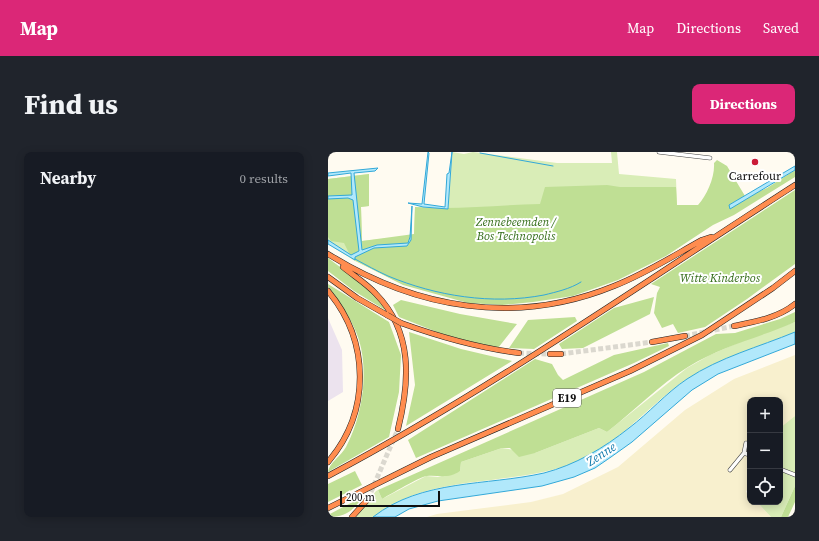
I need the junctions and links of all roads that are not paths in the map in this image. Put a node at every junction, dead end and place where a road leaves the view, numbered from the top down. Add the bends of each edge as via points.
1 (659, 152) edge
2 (710, 158) dead end
3 (795, 185) edge
4 (719, 234) junction
5 (328, 255) edge
6 (795, 271) edge
7 (328, 277) edge
8 (328, 291) edge
9 (795, 304) edge
10 (734, 326) tunnel mouth
11 (685, 336) tunnel mouth
12 (652, 342) tunnel mouth
13 (519, 353) tunnel mouth
14 (550, 354) tunnel mouth
15 (562, 354) tunnel mouth
16 (398, 429) tunnel mouth
17 (746, 443) dead end
18 (744, 453) junction
19 (747, 454) edge
20 (328, 462) edge
21 (730, 470) dead end
22 (783, 470) edge
23 (795, 475) edge
24 (328, 476) edge
25 (368, 499) tunnel mouth
26 (328, 508) edge
27 (352, 517) edge

1 - 2 street
3 - 4 highway
4 - 5 highway via 702,240 642,274 613,287 565,301 518,308 475,307 426,298 388,286
4 - 24 highway via 407,434
5 - 16 highway via 375,293 391,311 398,326 405,350 406,373
6 - 26 highway, E19 via 702,335 630,371 438,454
7 - 13 highway, bridge via 357,298 401,323 446,339
8 - 20 highway via 337,301 352,330 358,347 361,379 357,408 351,425 340,447
9 - 10 highway via 758,321
11 - 12 highway
14 - 15 highway
17 - 18 street
18 - 19 street
18 - 21 street
22 - 23 street
25 - 27 highway

